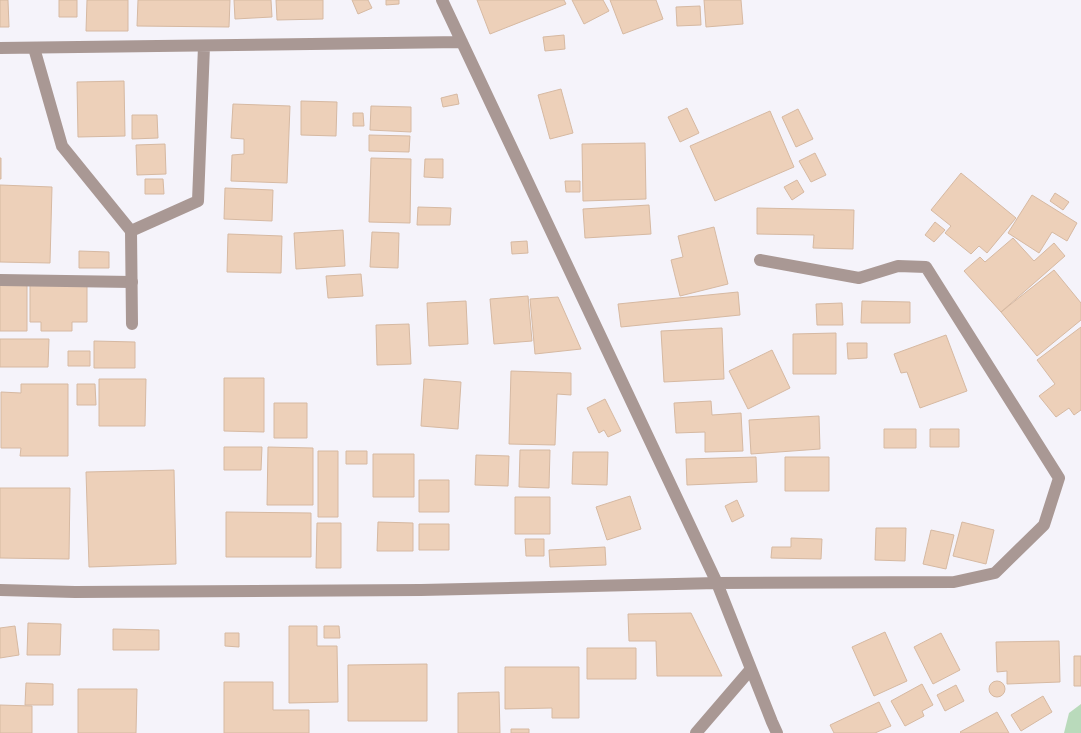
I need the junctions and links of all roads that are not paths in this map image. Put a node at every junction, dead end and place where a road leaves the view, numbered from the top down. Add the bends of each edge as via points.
1 (442, 0) edge
2 (462, 42) junction
3 (204, 46) junction
4 (0, 48) edge
5 (34, 48) junction
6 (131, 231) junction
7 (760, 260) dead end
8 (0, 280) edge
9 (132, 282) junction
10 (132, 324) dead end
11 (717, 583) junction
12 (0, 590) edge
13 (750, 669) junction
14 (696, 733) edge
15 (777, 733) edge

1 - 2 street
2 - 3 street
2 - 11 street
3 - 5 street
3 - 6 street via 198,202
4 - 5 street
5 - 6 street via 62,146
6 - 9 street
7 - 11 street via 859,278 898,266 926,267 1059,478 1044,525 995,573 954,582
8 - 9 street
9 - 10 street
11 - 12 street via 421,590
11 - 13 street
13 - 14 street
13 - 15 street

